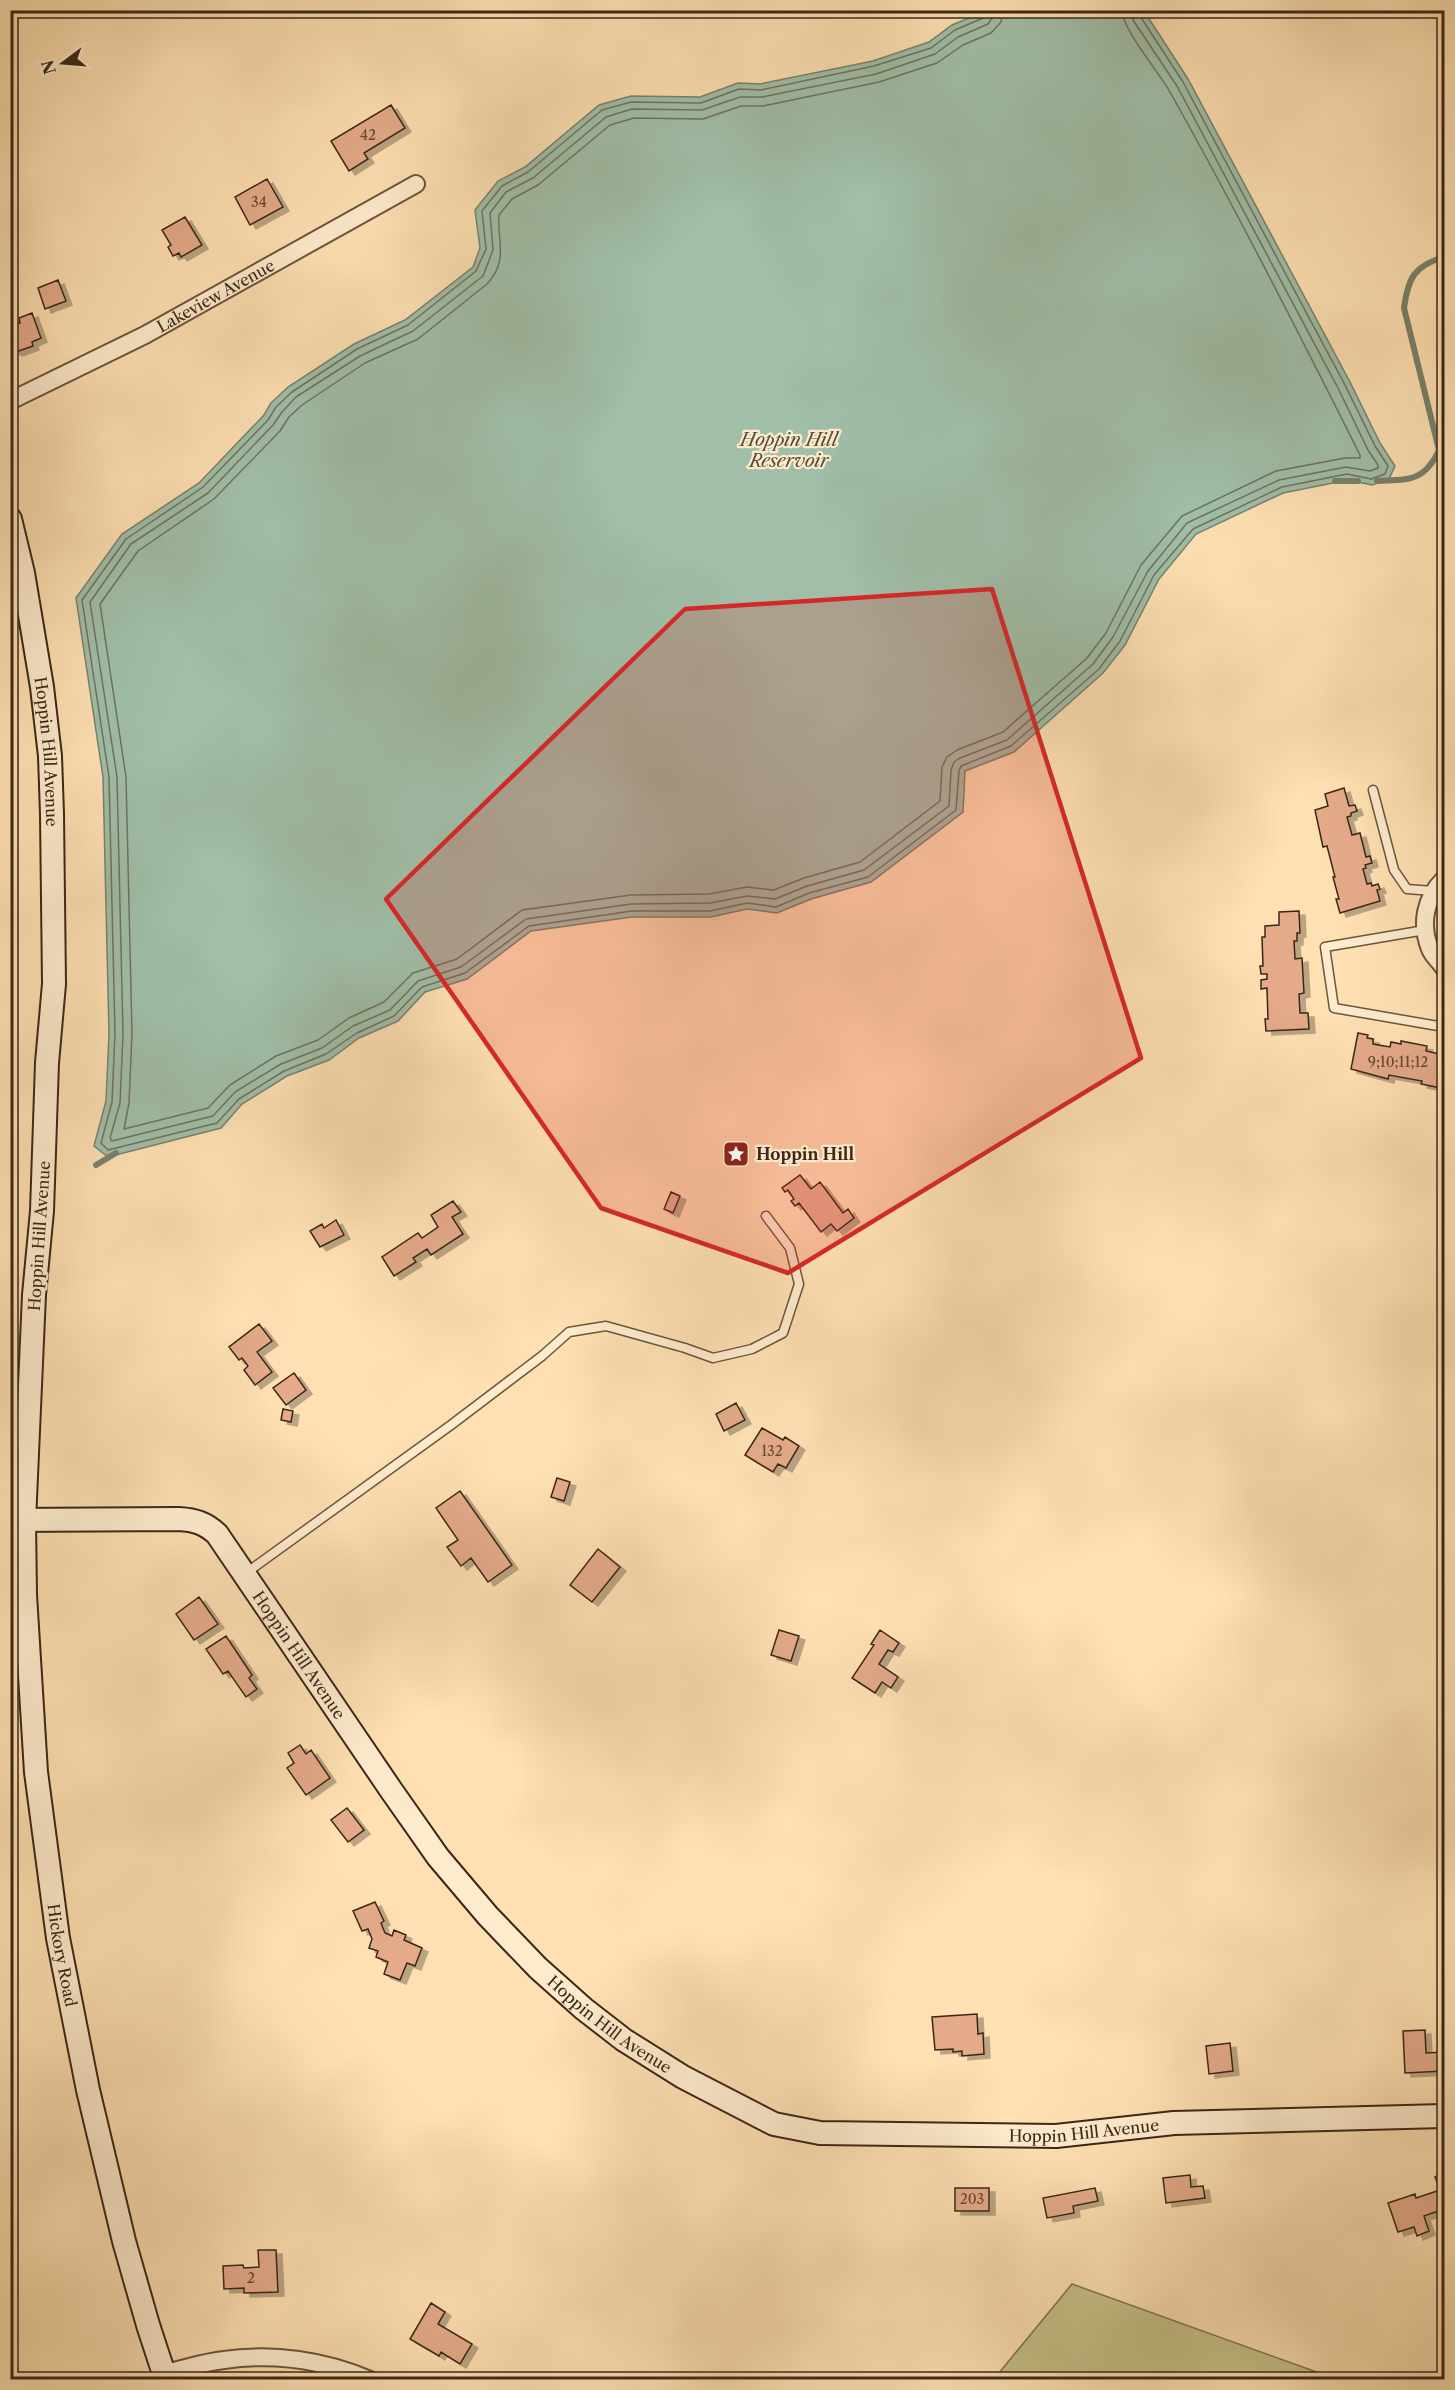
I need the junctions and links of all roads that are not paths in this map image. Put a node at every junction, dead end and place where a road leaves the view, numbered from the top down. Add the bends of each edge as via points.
1 (416, 184) dead end
2 (10, 401) edge
3 (10, 519) edge
4 (1373, 790) dead end
5 (1439, 885) edge
6 (1425, 930) junction
7 (1444, 968) edge
8 (1444, 1027) edge
9 (766, 1216) dead end
10 (17, 1520) edge
11 (244, 1574) junction
12 (1444, 2116) edge
13 (165, 2376) edge
14 (370, 2379) edge

1 - 2 street, Lakeview Avenue via 145,335
3 - 10 main road, Hoppin Hill Avenue via 36,648 50,756 54,984 43,1188
4 - 5 lane via 1394,870 1407,889
5 - 6 street via 1424,913
6 - 7 street via 1430,951
6 - 8 lane via 1325,947 1334,1008
9 - 11 lane via 790,1248 799,1284 783,1333 752,1349 713,1359 606,1326 569,1332 451,1425
10 - 11 main road, Hoppin Hill Avenue via 201,1522 218,1534
10 - 13 main road, Hickory Road via 26,1595 36,1772 58,1938 105,2166 147,2325
11 - 12 main road, Hoppin Hill Avenue via 438,1857 538,1968 624,2040 683,2077 774,2124 820,2133 1056,2136 1174,2123
13 - 14 street via 223,2360 272,2356 311,2362

